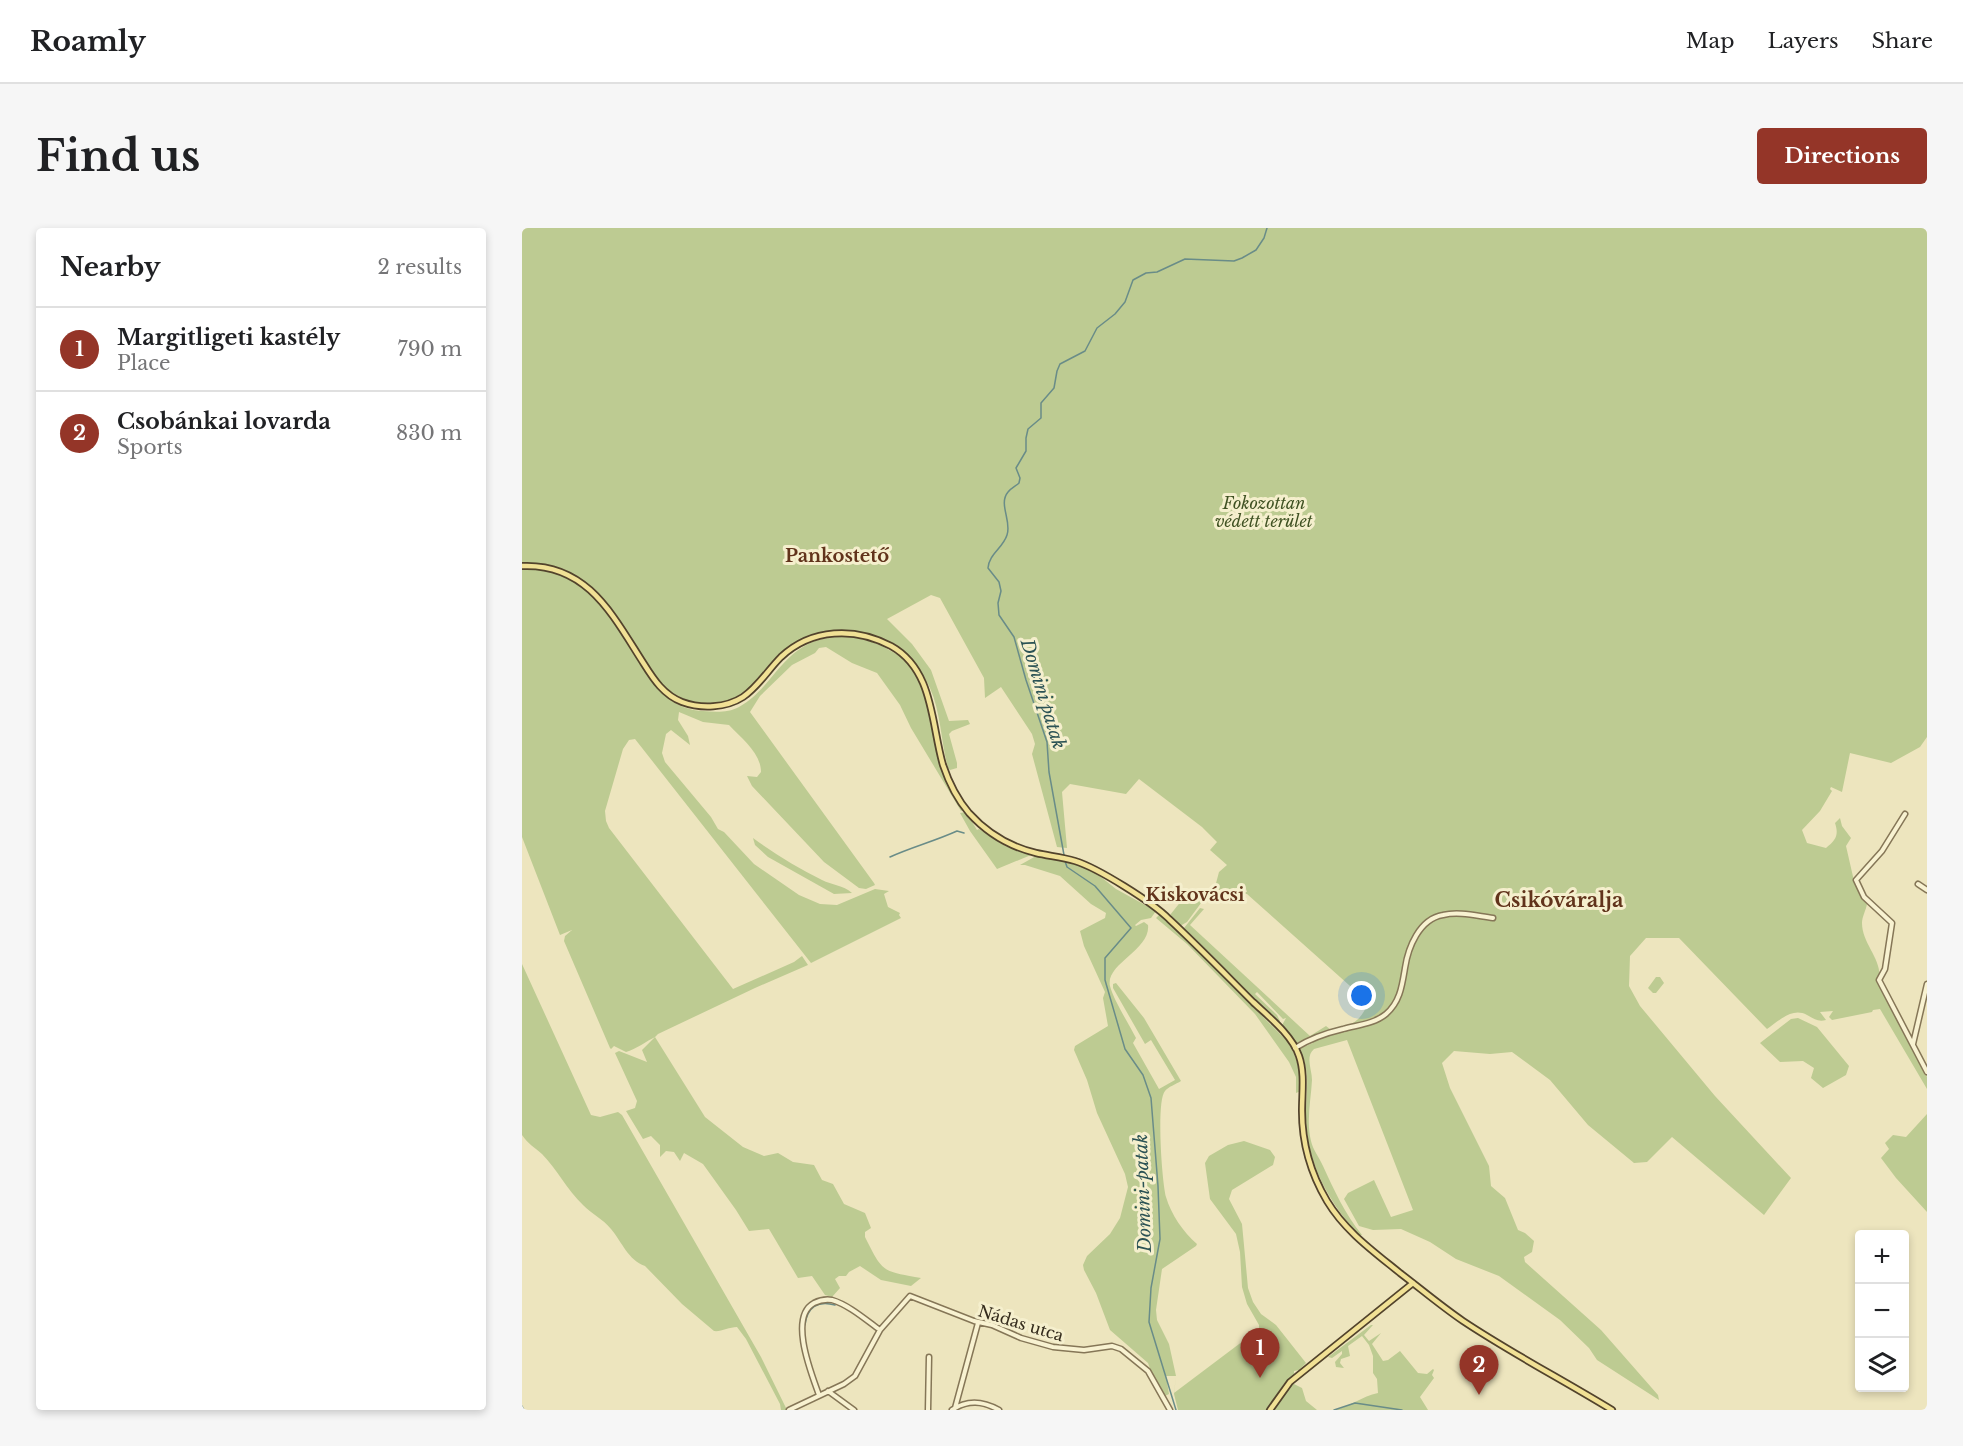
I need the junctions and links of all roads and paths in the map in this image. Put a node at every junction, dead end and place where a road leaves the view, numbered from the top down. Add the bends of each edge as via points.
1 (522, 566) edge
2 (1905, 814) dead end
3 (1918, 884) dead end
4 (1927, 890) edge
5 (1493, 918) dead end
6 (1927, 984) edge
7 (1913, 1045) junction
8 (1295, 1048) junction
9 (1927, 1072) edge
10 (1413, 1283) junction
11 (978, 1323) junction
12 (880, 1330) junction
13 (929, 1357) dead end
14 (828, 1391) junction
15 (819, 1395) junction
16 (954, 1409) edge
17 (789, 1410) edge
18 (854, 1410) edge
19 (928, 1410) edge
20 (999, 1410) edge
21 (1170, 1410) edge
22 (1270, 1410) edge
23 (1612, 1410) edge

1 - 8 main road via 560,572 591,590 612,614 663,690 691,705 715,706 738,700 794,647 822,635 862,634 897,650 913,665 925,686 946,774 970,814 1012,845 1089,866 1158,909 1269,1017
2 - 7 street via 1882,851 1856,880 1864,897 1892,923 1885,969 1879,980
3 - 4 street
5 - 8 street via 1457,914 1434,918 1412,943 1401,992 1388,1012 1377,1020 1314,1037
6 - 7 street
7 - 9 street
8 - 10 main road via 1302,1066 1305,1143 1319,1186 1357,1238
10 - 22 main road via 1290,1382
10 - 23 main road via 1473,1327
11 - 12 street, Nádas utca via 910,1296
11 - 16 street
11 - 21 street, Nádas utca via 1053,1347 1121,1349 1148,1371
12 - 14 street via 855,1376
12 - 15 street via 836,1302 823,1300 810,1306 802,1322 803,1335
13 - 19 street
14 - 15 street
14 - 18 street
15 - 17 street
16 - 20 street via 978,1402

